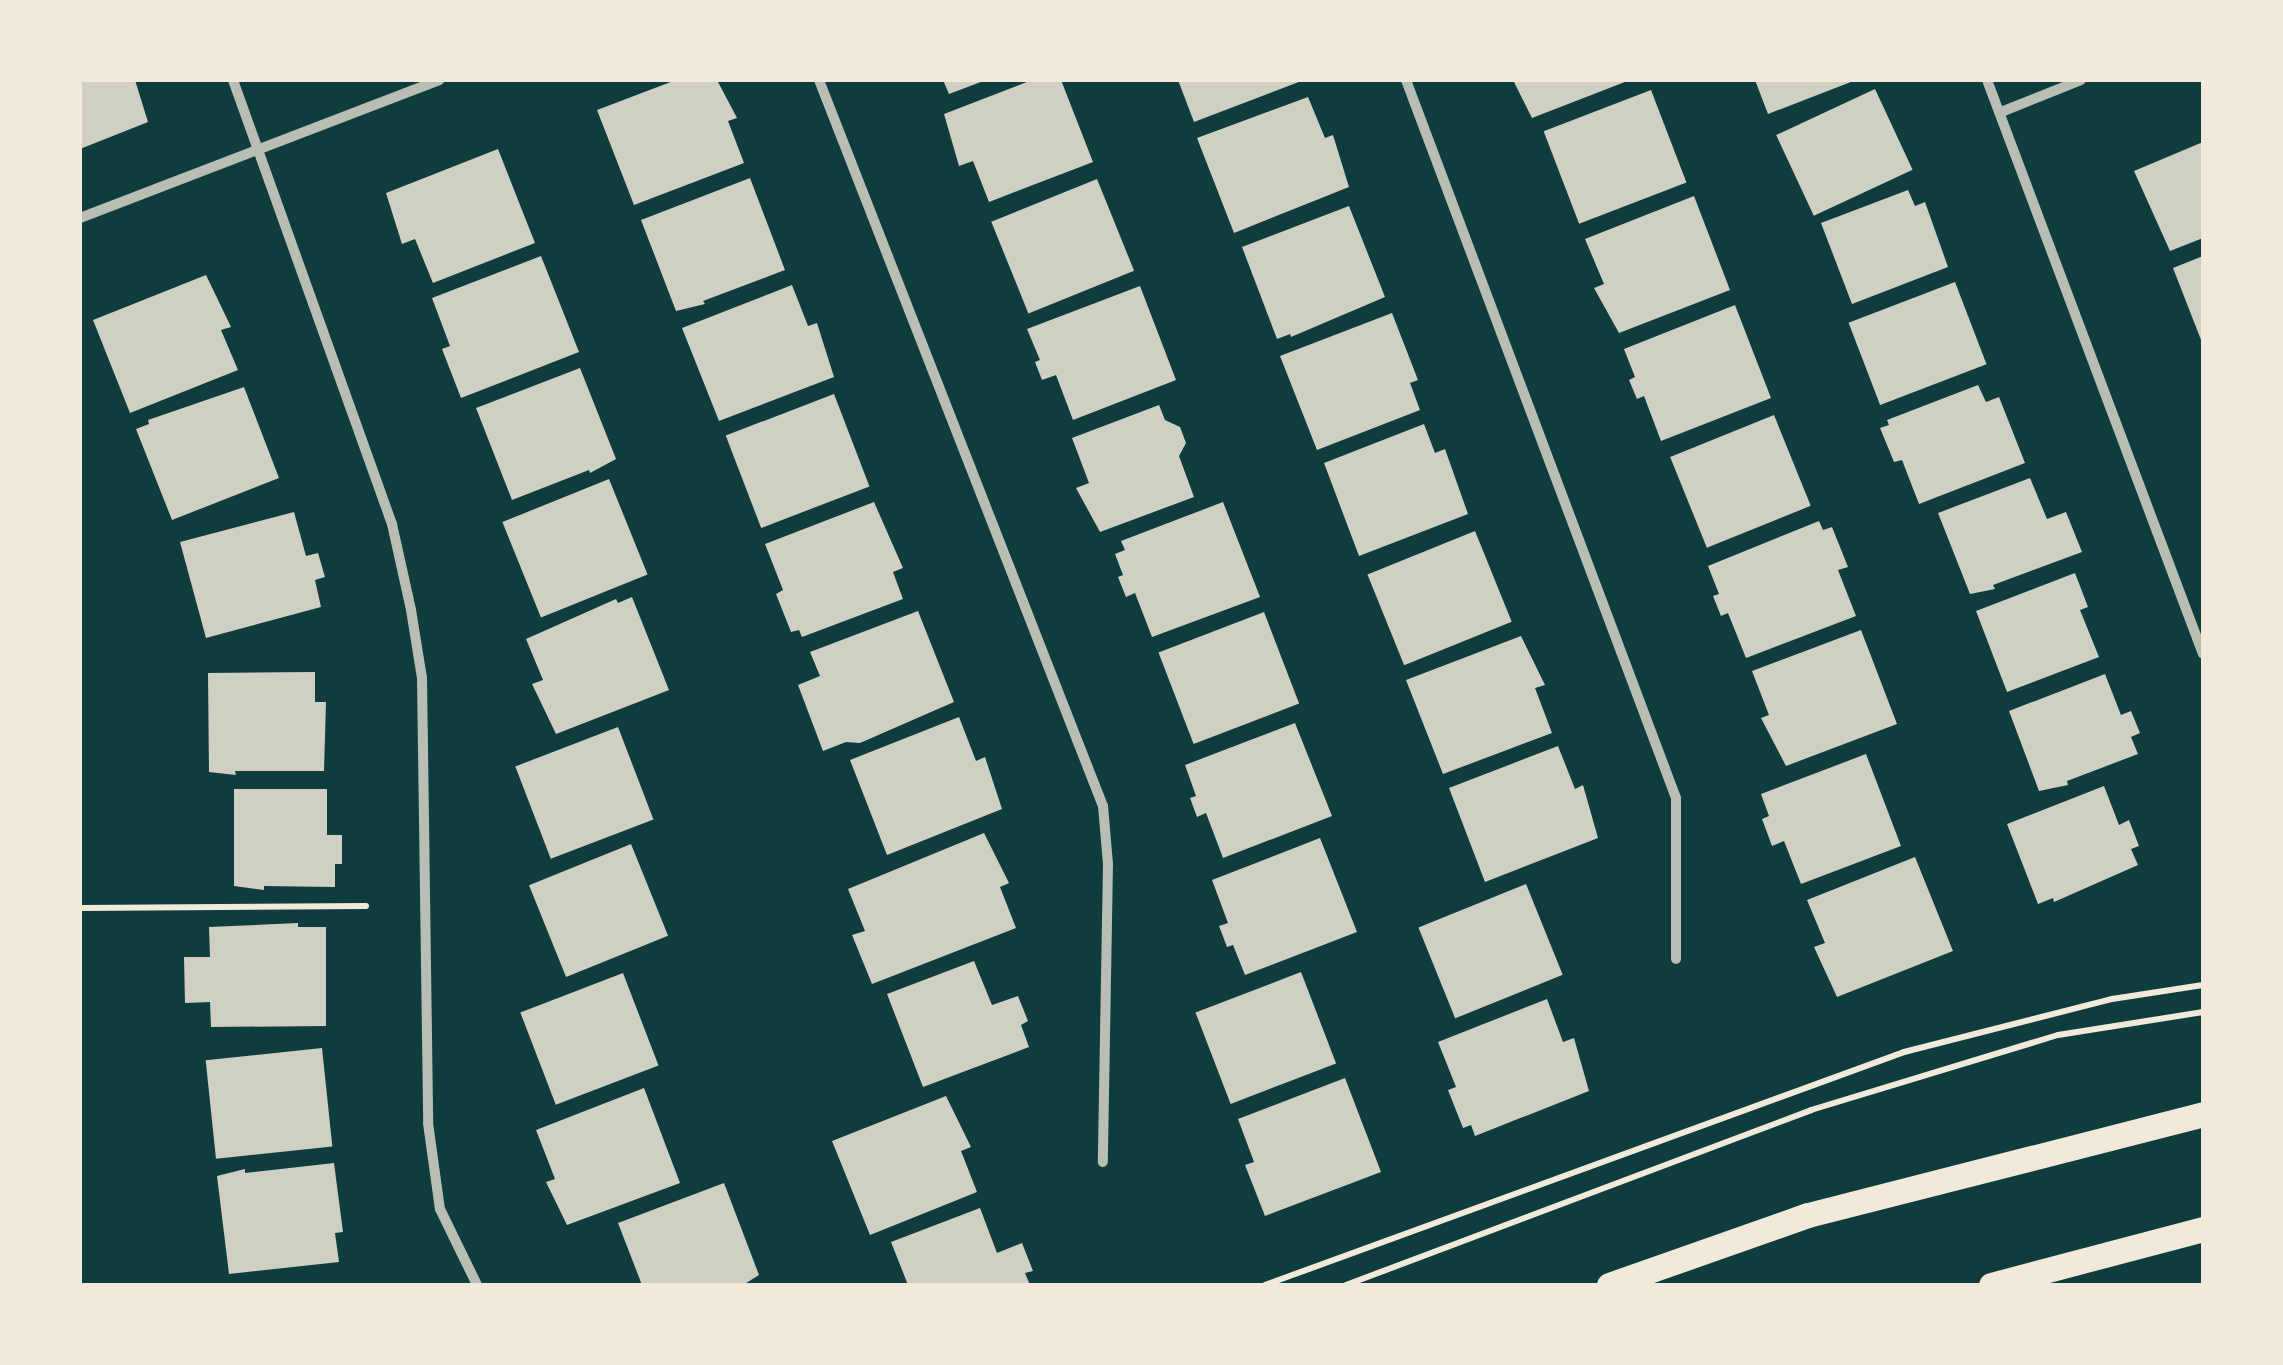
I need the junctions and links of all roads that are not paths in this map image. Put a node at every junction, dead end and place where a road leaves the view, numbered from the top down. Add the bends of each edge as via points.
1 (233, 80) edge
2 (439, 80) edge
3 (820, 80) edge
4 (1406, 80) edge
5 (1988, 80) edge
6 (2082, 80) edge
7 (2000, 112) junction
8 (259, 149) junction
9 (80, 218) edge
10 (2203, 654) edge
11 (1676, 959) dead end
12 (2203, 1114) edge
13 (1102, 1162) dead end
14 (2203, 1228) edge
15 (476, 1285) edge
16 (1608, 1285) edge
17 (1991, 1285) edge

1 - 8 street
2 - 8 street
3 - 13 street via 1103,806 1108,864
4 - 11 street via 1676,798
5 - 7 street
6 - 7 street
7 - 10 street
8 - 9 street
8 - 15 street via 392,524 411,610 422,678 428,1123 440,1208
12 - 16 main road via 1808,1215
14 - 17 main road

